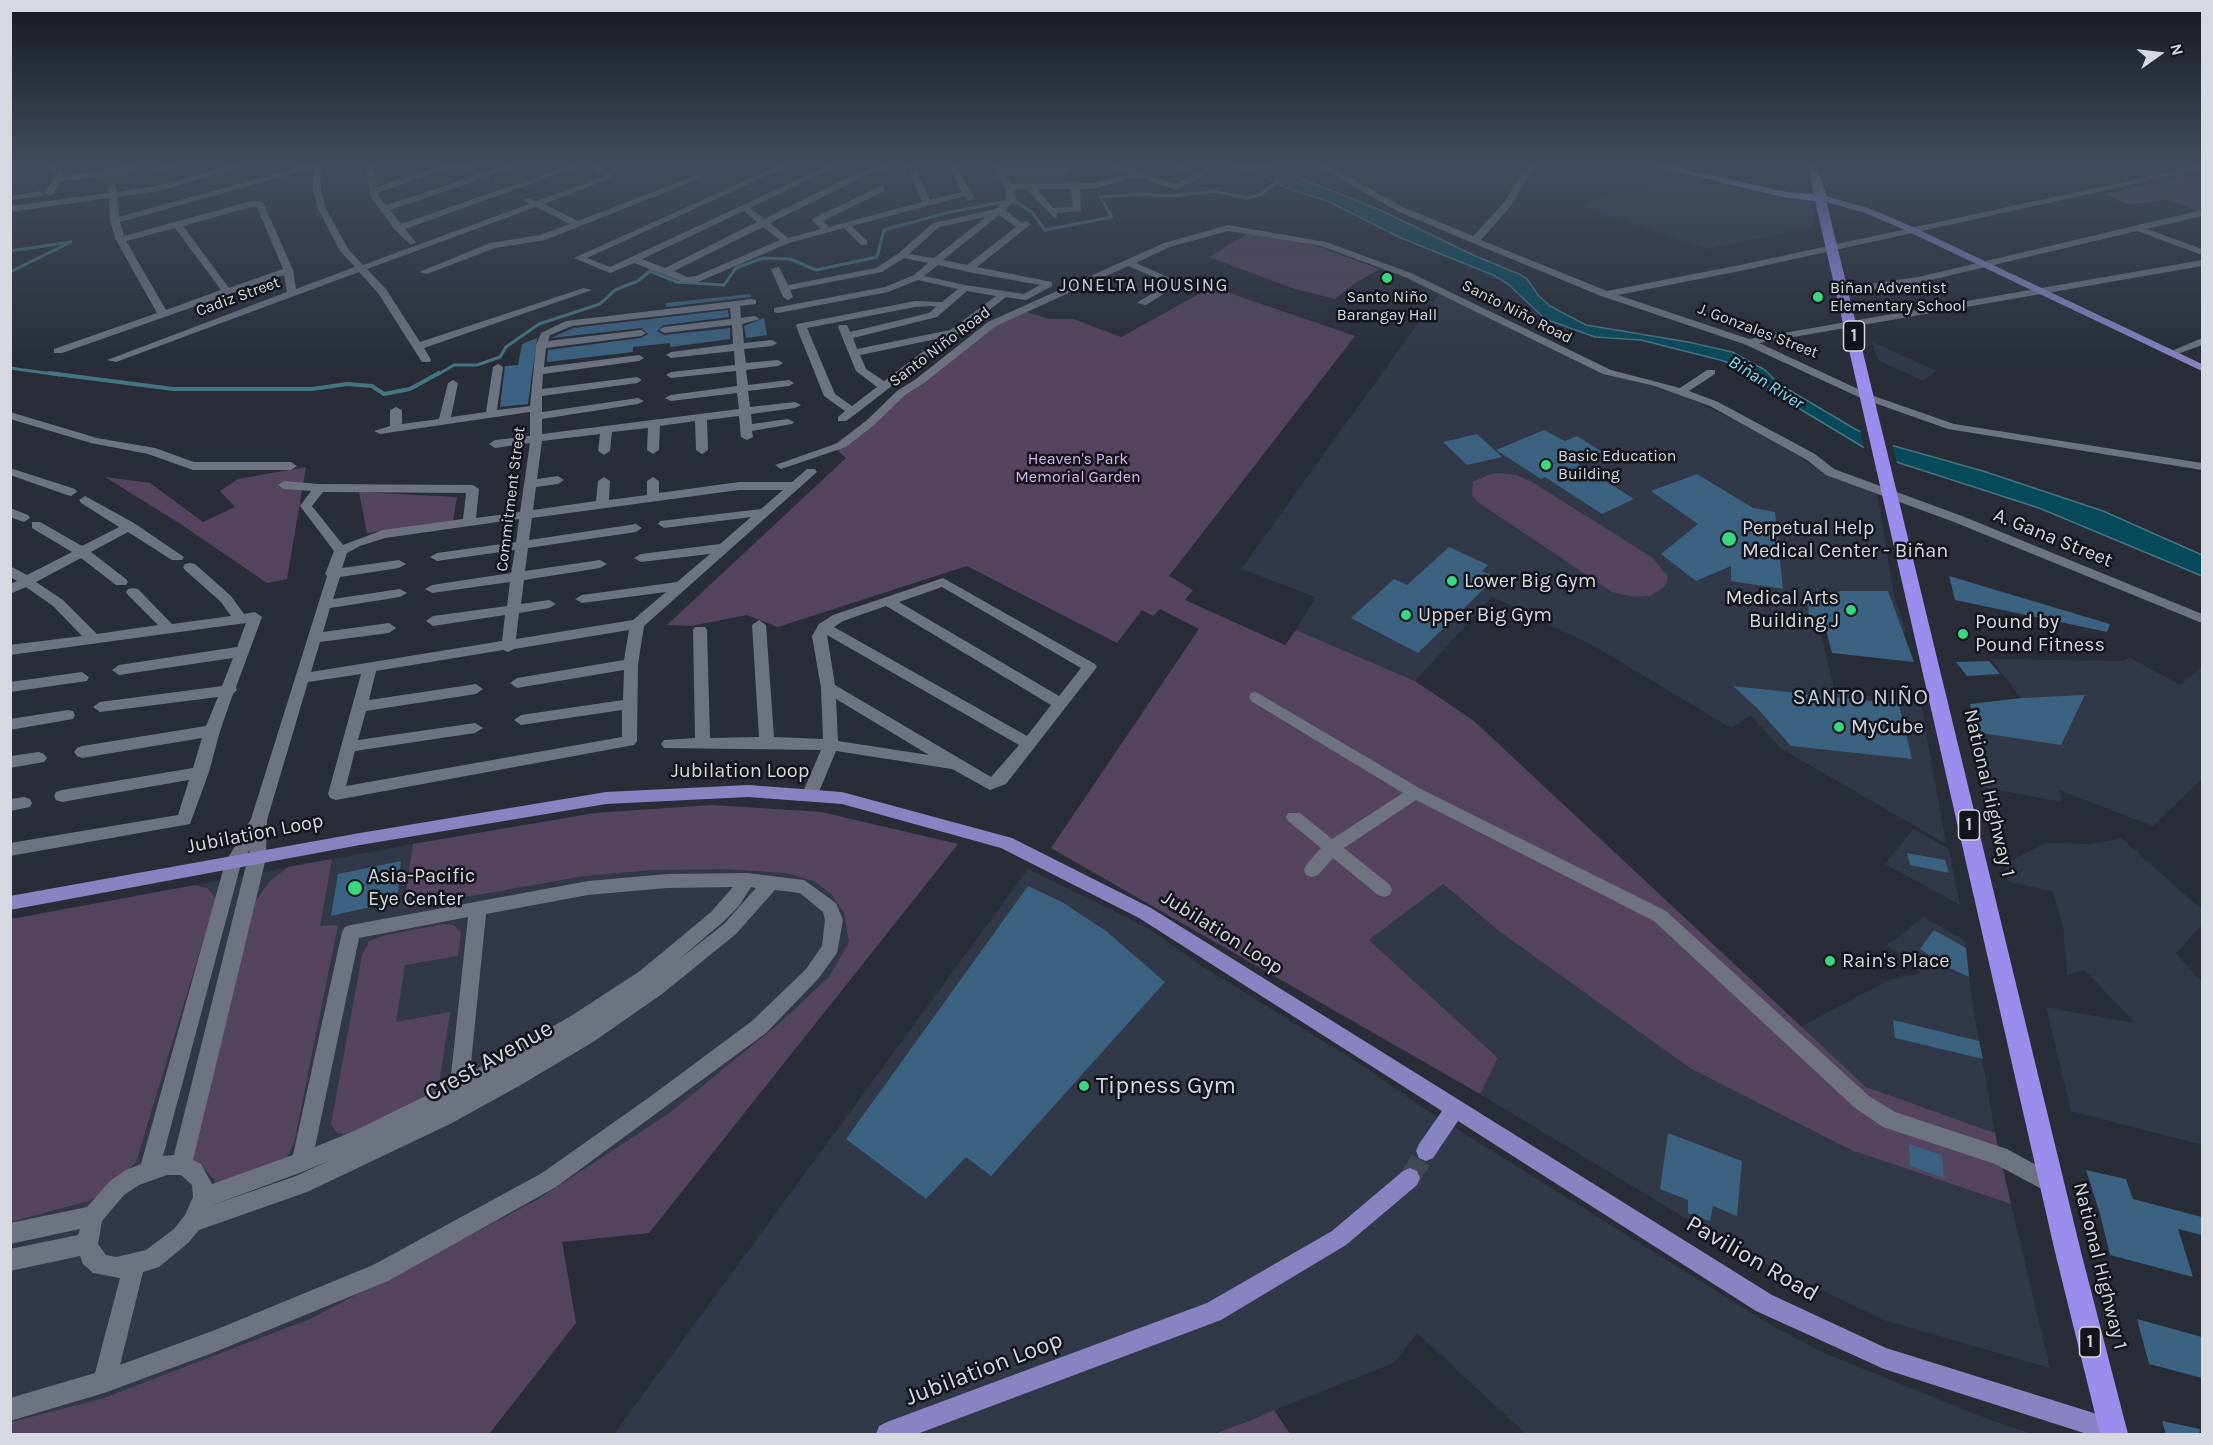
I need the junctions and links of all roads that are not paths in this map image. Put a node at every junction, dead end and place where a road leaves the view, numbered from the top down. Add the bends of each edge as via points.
1 (119, 232) edge
2 (147, 232) edge
3 (183, 232) edge
4 (272, 232) edge
5 (335, 232) edge
6 (402, 232) edge
7 (455, 232) edge
8 (556, 232) edge
9 (636, 232) edge
10 (690, 232) edge
11 (743, 232) edge
12 (777, 232) edge
13 (818, 232) edge
14 (853, 232) edge
15 (928, 232) edge
16 (972, 232) edge
17 (1015, 232) edge
18 (1212, 232) edge
19 (1254, 232) edge
20 (1457, 232) edge
21 (1482, 232) edge
22 (1828, 232) edge
23 (1895, 232) edge
24 (1917, 232) edge
25 (2125, 232) edge
26 (2149, 232) edge
27 (121, 240) junction
28 (1475, 240) junction
29 (786, 241) junction
30 (411, 242) dead end
31 (864, 243) dead end
32 (1831, 247) junction
33 (2202, 252) edge
34 (902, 255) junction
35 (633, 259) junction
36 (935, 262) junction
37 (1128, 263) junction
38 (2202, 263) edge
39 (1986, 265) junction
40 (360, 268) junction
41 (776, 269) dead end
42 (968, 269) junction
43 (288, 270) junction
44 (666, 270) junction
45 (424, 272) dead end
46 (916, 277) junction
47 (785, 288) junction
48 (965, 288) junction
49 (587, 290) dead end
50 (226, 291) junction
51 (1842, 291) junction
52 (2042, 292) junction
53 (292, 293) junction
54 (1004, 294) junction
55 (1605, 294) junction
56 (831, 300) junction
57 (752, 302) dead end
58 (1142, 303) dead end
59 (735, 304) junction
60 (945, 306) junction
61 (792, 308) junction
62 (778, 310) dead end
63 (163, 314) junction
64 (839, 318) junction
65 (755, 319) dead end
66 (736, 321) junction
67 (1851, 326) junction
68 (664, 330) dead end
69 (954, 331) junction
70 (641, 333) dead end
71 (847, 336) junction
72 (2202, 341) edge
73 (1748, 342) junction
74 (772, 343) dead end
75 (541, 345) junction
76 (419, 346) junction
77 (739, 347) junction
78 (58, 351) dead end
79 (855, 353) junction
80 (2172, 353) junction
81 (670, 355) dead end
82 (639, 358) dead end
83 (112, 360) dead end
84 (426, 360) dead end
85 (778, 363) dead end
86 (498, 367) dead end
87 (741, 368) junction
88 (2202, 368) edge
89 (539, 371) junction
90 (1711, 372) dead end
91 (671, 375) dead end
92 (637, 380) dead end
93 (453, 383) dead end
94 (789, 383) dead end
95 (885, 387) junction
96 (742, 389) junction
97 (1681, 392) junction
98 (536, 393) junction
99 (1867, 397) junction
100 (670, 398) dead end
101 (638, 401) dead end
102 (795, 405) dead end
103 (396, 410) dead end
104 (745, 411) junction
105 (853, 411) junction
106 (537, 412) junction
107 (10, 414) edge
108 (491, 414) junction
109 (701, 418) junction
110 (842, 419) dead end
111 (444, 421) junction
112 (788, 422) dead end
113 (654, 424) junction
114 (396, 429) junction
115 (606, 430) junction
116 (380, 431) dead end
117 (536, 440) junction
118 (495, 444) dead end
119 (653, 450) dead end
120 (702, 450) dead end
121 (604, 451) dead end
122 (781, 465) dead end
123 (291, 466) dead end
124 (2202, 466) edge
125 (10, 471) edge
126 (811, 472) dead end
127 (558, 480) dead end
128 (653, 481) dead end
129 (604, 482) dead end
130 (530, 484) junction
131 (284, 485) dead end
132 (793, 486) junction
133 (320, 488) junction
134 (71, 492) dead end
135 (1889, 492) junction
136 (653, 498) junction
137 (85, 500) dead end
138 (602, 506) junction
139 (765, 512) junction
140 (10, 513) edge
141 (525, 516) junction
142 (24, 518) dead end
143 (469, 523) junction
144 (664, 524) dead end
145 (36, 525) dead end
146 (130, 526) junction
147 (636, 528) dead end
148 (523, 546) junction
149 (723, 548) junction
150 (341, 551) junction
151 (82, 552) junction
152 (177, 557) dead end
153 (437, 557) dead end
154 (641, 558) dead end
155 (399, 564) dead end
156 (600, 564) dead end
157 (190, 567) dead end
158 (10, 570) edge
159 (332, 573) junction
160 (518, 577) junction
161 (27, 581) junction
162 (121, 582) dead end
163 (676, 586) junction
164 (432, 589) dead end
165 (10, 590) edge
166 (133, 592) dead end
167 (400, 593) dead end
168 (582, 599) dead end
169 (887, 601) junction
170 (549, 604) dead end
171 (323, 605) junction
172 (513, 609) junction
173 (240, 619) junction
174 (2202, 619) edge
175 (433, 621) dead end
176 (637, 624) junction
177 (759, 625) dead end
178 (824, 627) junction
179 (389, 628) dead end
180 (169, 629) junction
181 (700, 630) dead end
182 (315, 638) junction
183 (95, 640) junction
184 (508, 646) junction
185 (10, 650) edge
186 (244, 651) junction
187 (631, 664) junction
188 (370, 668) junction
189 (119, 670) dead end
190 (82, 677) dead end
191 (303, 678) junction
192 (517, 683) dead end
193 (10, 687) edge
194 (828, 688) junction
195 (476, 689) dead end
196 (230, 690) junction
197 (1256, 697) dead end
198 (630, 704) junction
199 (1061, 704) junction
200 (100, 707) dead end
201 (360, 707) junction
202 (68, 715) dead end
203 (521, 720) dead end
204 (10, 724) edge
205 (475, 728) dead end
206 (212, 731) junction
207 (767, 742) junction
208 (669, 744) dead end
209 (703, 744) junction
210 (1029, 744) junction
211 (831, 746) junction
212 (347, 747) junction
213 (82, 752) dead end
214 (39, 758) dead end
215 (10, 762) edge
216 (958, 766) junction
217 (201, 772) junction
218 (1414, 793) junction
219 (810, 794) junction
220 (62, 796) dead end
221 (1294, 817) dead end
222 (259, 819) junction
223 (1332, 847) junction
224 (10, 850) edge
225 (258, 858) junction
226 (233, 863) junction
227 (1312, 870) dead end
228 (747, 880) junction
229 (771, 883) junction
230 (1384, 890) dead end
231 (10, 903) edge
232 (478, 908) junction
233 (462, 1096) junction
234 (1455, 1108) junction
235 (1426, 1151) tunnel mouth
236 (302, 1162) junction
237 (182, 1165) junction
238 (150, 1169) junction
239 (1410, 1178) tunnel mouth
240 (2053, 1185) junction
241 (203, 1197) junction
242 (93, 1216) junction
243 (192, 1222) junction
244 (10, 1234) edge
245 (87, 1244) junction
246 (10, 1260) edge
247 (134, 1265) junction
248 (104, 1382) junction
249 (10, 1410) edge
250 (2114, 1433) edge
251 (887, 1434) edge

1 - 27 street
2 - 27 street
3 - 50 street
4 - 43 street
5 - 40 street
6 - 30 street
7 - 40 street, Cadiz Street
8 - 45 street via 493,245
9 - 35 street via 579,258 610,270
10 - 35 street
11 - 44 street
12 - 29 street
13 - 29 street
14 - 31 street
15 - 34 street
16 - 36 street
17 - 42 street
18 - 37 street, Santo Niño Road via 1167,245
19 - 97 street, Santo Niño Road via 1323,244 1408,275 1607,372
20 - 28 street, J. Gonzales Street
21 - 28 street
22 - 32 highway, National Highway 1 / 1
23 - 32 street
24 - 39 main road
25 - 39 street
26 - 33 street
27 - 63 street
28 - 55 street, J. Gonzales Street
29 - 44 street via 698,279 686,280
32 - 51 highway, National Highway 1 / 1
32 - 55 street
34 - 36 street
34 - 47 street via 868,274
35 - 44 street
36 - 42 street
36 - 46 street
37 - 58 street via 1176,283
37 - 122 street, Santo Niño Road via 992,324 901,393 842,445
38 - 52 street
39 - 51 street
39 - 52 main road
40 - 53 street, Cadiz Street
40 - 76 street via 382,291
41 - 47 street
42 - 54 street via 1049,286 1026,297
43 - 50 street
43 - 53 street
46 - 48 street
46 - 56 street via 888,289
47 - 61 street
48 - 54 street
48 - 60 street
49 - 76 street
50 - 63 street
51 - 67 highway, National Highway 1 / 1
52 - 67 street
52 - 80 main road
53 - 83 street, Cadiz Street
54 - 69 street
55 - 73 street, J. Gonzales Street
56 - 61 street
56 - 64 street
57 - 59 street
59 - 66 street
59 - 75 street via 570,323 546,333
60 - 64 street via 915,304
60 - 71 street via 921,320
61 - 62 street
63 - 78 street
64 - 71 street
64 - 105 street via 801,326 830,396
65 - 66 street
66 - 68 street
66 - 77 street
67 - 73 street
67 - 99 highway, National Highway 1 / 1
69 - 79 street
69 - 95 street
70 - 75 street
71 - 79 street
72 - 80 street
73 - 99 street, J. Gonzales Street
74 - 77 street
75 - 89 street, Commitment Street
76 - 84 street
77 - 81 street
77 - 87 street
79 - 95 street via 861,371
80 - 88 main road
82 - 89 street
85 - 87 street
86 - 108 street
87 - 91 street
87 - 96 street
89 - 98 street, Commitment Street
90 - 97 street
92 - 98 street
93 - 111 street
94 - 96 street
95 - 105 street
96 - 100 street
96 - 104 street
97 - 135 street, Santo Niño Road via 1733,413 1811,456 1830,472
98 - 106 street, Commitment Street
99 - 124 street, J. Gonzales Street via 1952,427
99 - 135 highway, National Highway 1 / 1
101 - 106 street
102 - 104 street
103 - 114 street
104 - 109 street
104 - 112 street via 746,432
105 - 110 street
106 - 108 street
106 - 117 street, Commitment Street
107 - 123 street via 194,466
108 - 111 street
109 - 113 street
109 - 120 street
111 - 114 street
113 - 115 street
113 - 119 street
114 - 116 street
115 - 117 street
115 - 121 street
117 - 118 street
117 - 130 street, Commitment Street
125 - 134 street
126 - 132 street
127 - 130 street
128 - 136 street
129 - 138 street
130 - 141 street, Commitment Street
131 - 133 street
132 - 136 street via 738,482
132 - 139 street
133 - 143 street via 473,489
133 - 150 street via 306,506
135 - 174 street, A. Gana Street
135 - 240 highway, National Highway 1 / 1
136 - 138 street
137 - 146 street
138 - 141 street
139 - 144 street
139 - 149 street
140 - 142 street
141 - 143 street
141 - 148 street, Commitment Street
143 - 150 street via 383,534
145 - 151 street
146 - 151 street
146 - 152 street
147 - 148 street
148 - 153 street
148 - 160 street, Commitment Street
149 - 154 street
149 - 163 street
150 - 159 street
151 - 161 street
151 - 162 street
155 - 159 street
156 - 160 street
157 - 173 street via 226,599
158 - 161 street
159 - 171 street
160 - 164 street
160 - 172 street, Commitment Street
161 - 165 street
161 - 183 street via 58,603
163 - 168 street
163 - 176 street
166 - 180 street
167 - 171 street
169 - 178 street
169 - 199 street
169 - 199 street via 943,582 1090,667
170 - 172 street
171 - 182 street
172 - 175 street
172 - 184 street, Commitment Street
173 - 180 street
173 - 186 street via 255,618
176 - 184 street
176 - 187 street
177 - 207 street
178 - 194 street via 819,636
178 - 210 street
179 - 182 street
180 - 183 street
181 - 209 street
182 - 191 street
183 - 185 street
184 - 188 street
186 - 189 street
186 - 196 street
187 - 192 street
187 - 198 street
188 - 191 street
188 - 201 street
190 - 193 street
191 - 222 street
194 - 211 street
194 - 216 street
195 - 201 street
196 - 200 street
196 - 206 street
197 - 218 street
198 - 203 street
198 - 212 street via 628,741 336,794
199 - 210 street
201 - 212 street
202 - 204 street
205 - 212 street
206 - 213 street
206 - 217 street
207 - 209 street
207 - 211 street
208 - 209 street
210 - 216 street via 1000,780 990,784
211 - 216 street
211 - 219 street
214 - 215 street
217 - 220 street
217 - 224 street via 184,820
218 - 223 street
218 - 240 street via 1660,916 1862,1102 1890,1120 2001,1156
219 - 225 main road, Jubilation Loop via 748,791 606,798
219 - 234 main road, Jubilation Loop via 842,798 1006,843 1039,858 1145,913
221 - 223 street
222 - 225 street
222 - 226 street
223 - 227 street
223 - 230 street
225 - 226 main road, Jubilation Loop
225 - 237 street
226 - 231 main road, Jubilation Loop
226 - 238 street
228 - 229 street
228 - 232 street via 667,881 588,888
228 - 233 street, Crest Avenue via 717,917 646,976
229 - 233 street, Crest Avenue via 730,930 656,988 586,1036
229 - 248 street via 804,887 830,908 834,920 831,948 812,974 759,1027 549,1180 380,1273
232 - 233 street
232 - 236 street via 351,932
233 - 236 street, Crest Avenue
233 - 243 street, Crest Avenue via 300,1185
234 - 235 main road
234 - 250 main road, Pavilion Road via 1764,1303 1884,1358
236 - 241 street, Crest Avenue
237 - 238 street
237 - 241 street via 195,1171 202,1182
238 - 242 street via 117,1188
239 - 251 main road, Jubilation Loop via 1340,1238 1213,1312
240 - 250 highway, National Highway 1 / 1
241 - 243 street
242 - 244 street
242 - 245 street
243 - 247 street via 167,1249
245 - 246 street
245 - 247 street via 91,1256 101,1264 116,1268
247 - 248 street
248 - 249 street

